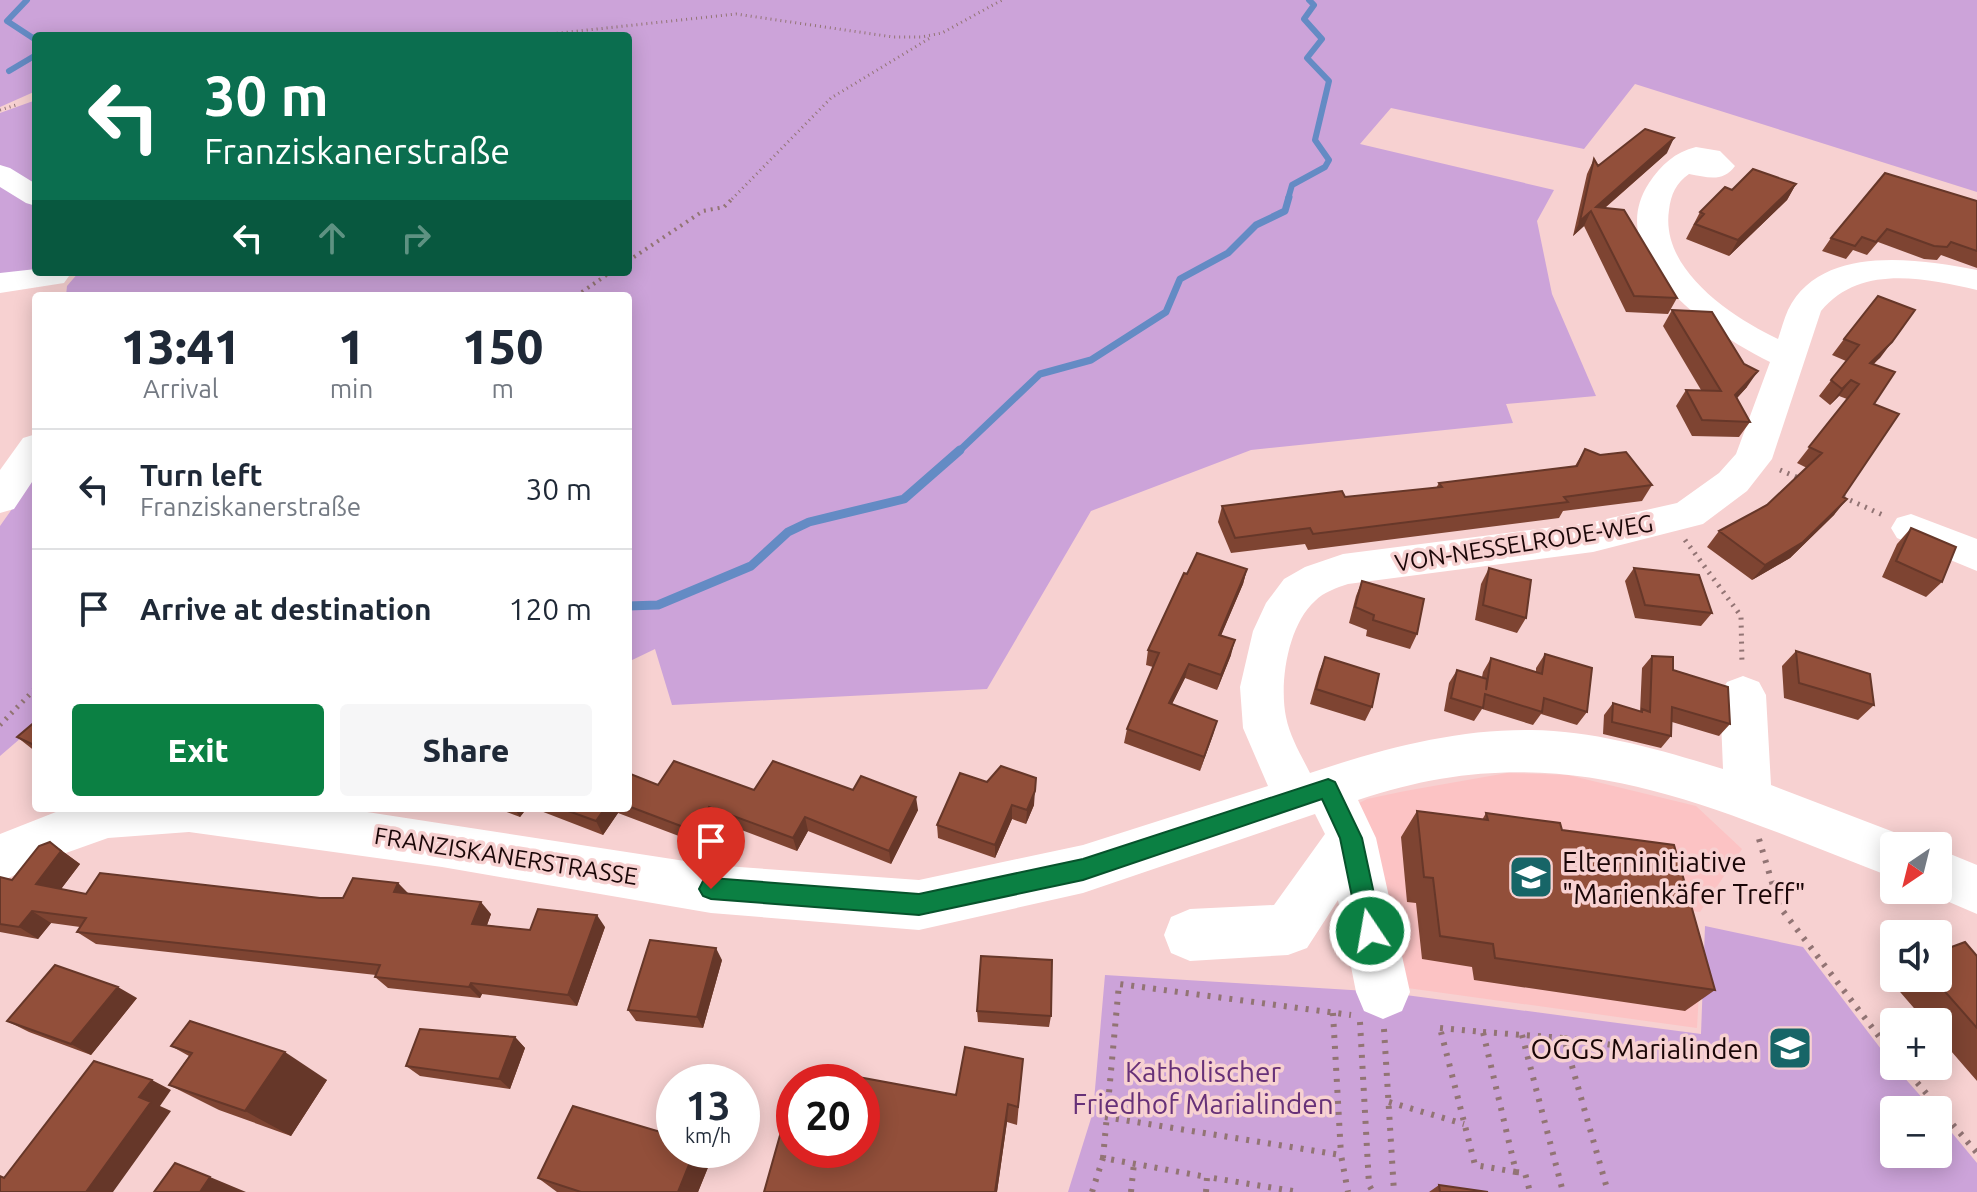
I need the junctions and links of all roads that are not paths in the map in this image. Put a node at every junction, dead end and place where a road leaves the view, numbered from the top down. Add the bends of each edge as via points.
1 (1690, 165) dead end
2 (0, 174) edge
3 (32, 194) edge
4 (1977, 280) edge
5 (53, 281) edge
6 (0, 283) edge
7 (1788, 357) junction
8 (32, 441) edge
9 (0, 447) edge
10 (32, 453) edge
11 (0, 499) edge
12 (1911, 528) edge
13 (1977, 556) edge
14 (1743, 695) road end
15 (1313, 792) junction
16 (1748, 798) junction
17 (162, 812) edge
18 (204, 812) edge
19 (1351, 838) junction
20 (1880, 850) edge
21 (0, 859) edge
22 (1952, 879) edge
23 (1977, 890) edge
24 (1190, 935) dead end
25 (1383, 992) road end

1 - 7 street via 1671,174 1655,200 1653,221 1666,260 1719,318
2 - 3 street
4 - 7 street, VON-NESSELRODE-WEG via 1891,270 1831,282 1805,309
5 - 6 street
7 - 15 street, VON-NESSELRODE-WEG via 1753,459 1733,482 1689,514 1593,537 1343,569 1297,591 1269,649 1262,713 1267,731
8 - 9 street
10 - 11 street
12 - 13 street
14 - 16 street
15 - 16 street, FRANZISKANERSTRASSE via 1448,756 1532,750 1617,760
15 - 18 street, FRANZISKANERSTRASSE via 1083,869 919,905 711,889 442,844
15 - 19 street, VON-NESSELRODE-WEG
16 - 20 street, FRANZISKANERSTRASSE
17 - 21 street, FRANZISKANERSTRASSE via 108,816
19 - 24 street via 1288,930
19 - 25 street, VON-NESSELRODE-WEG
22 - 23 street

